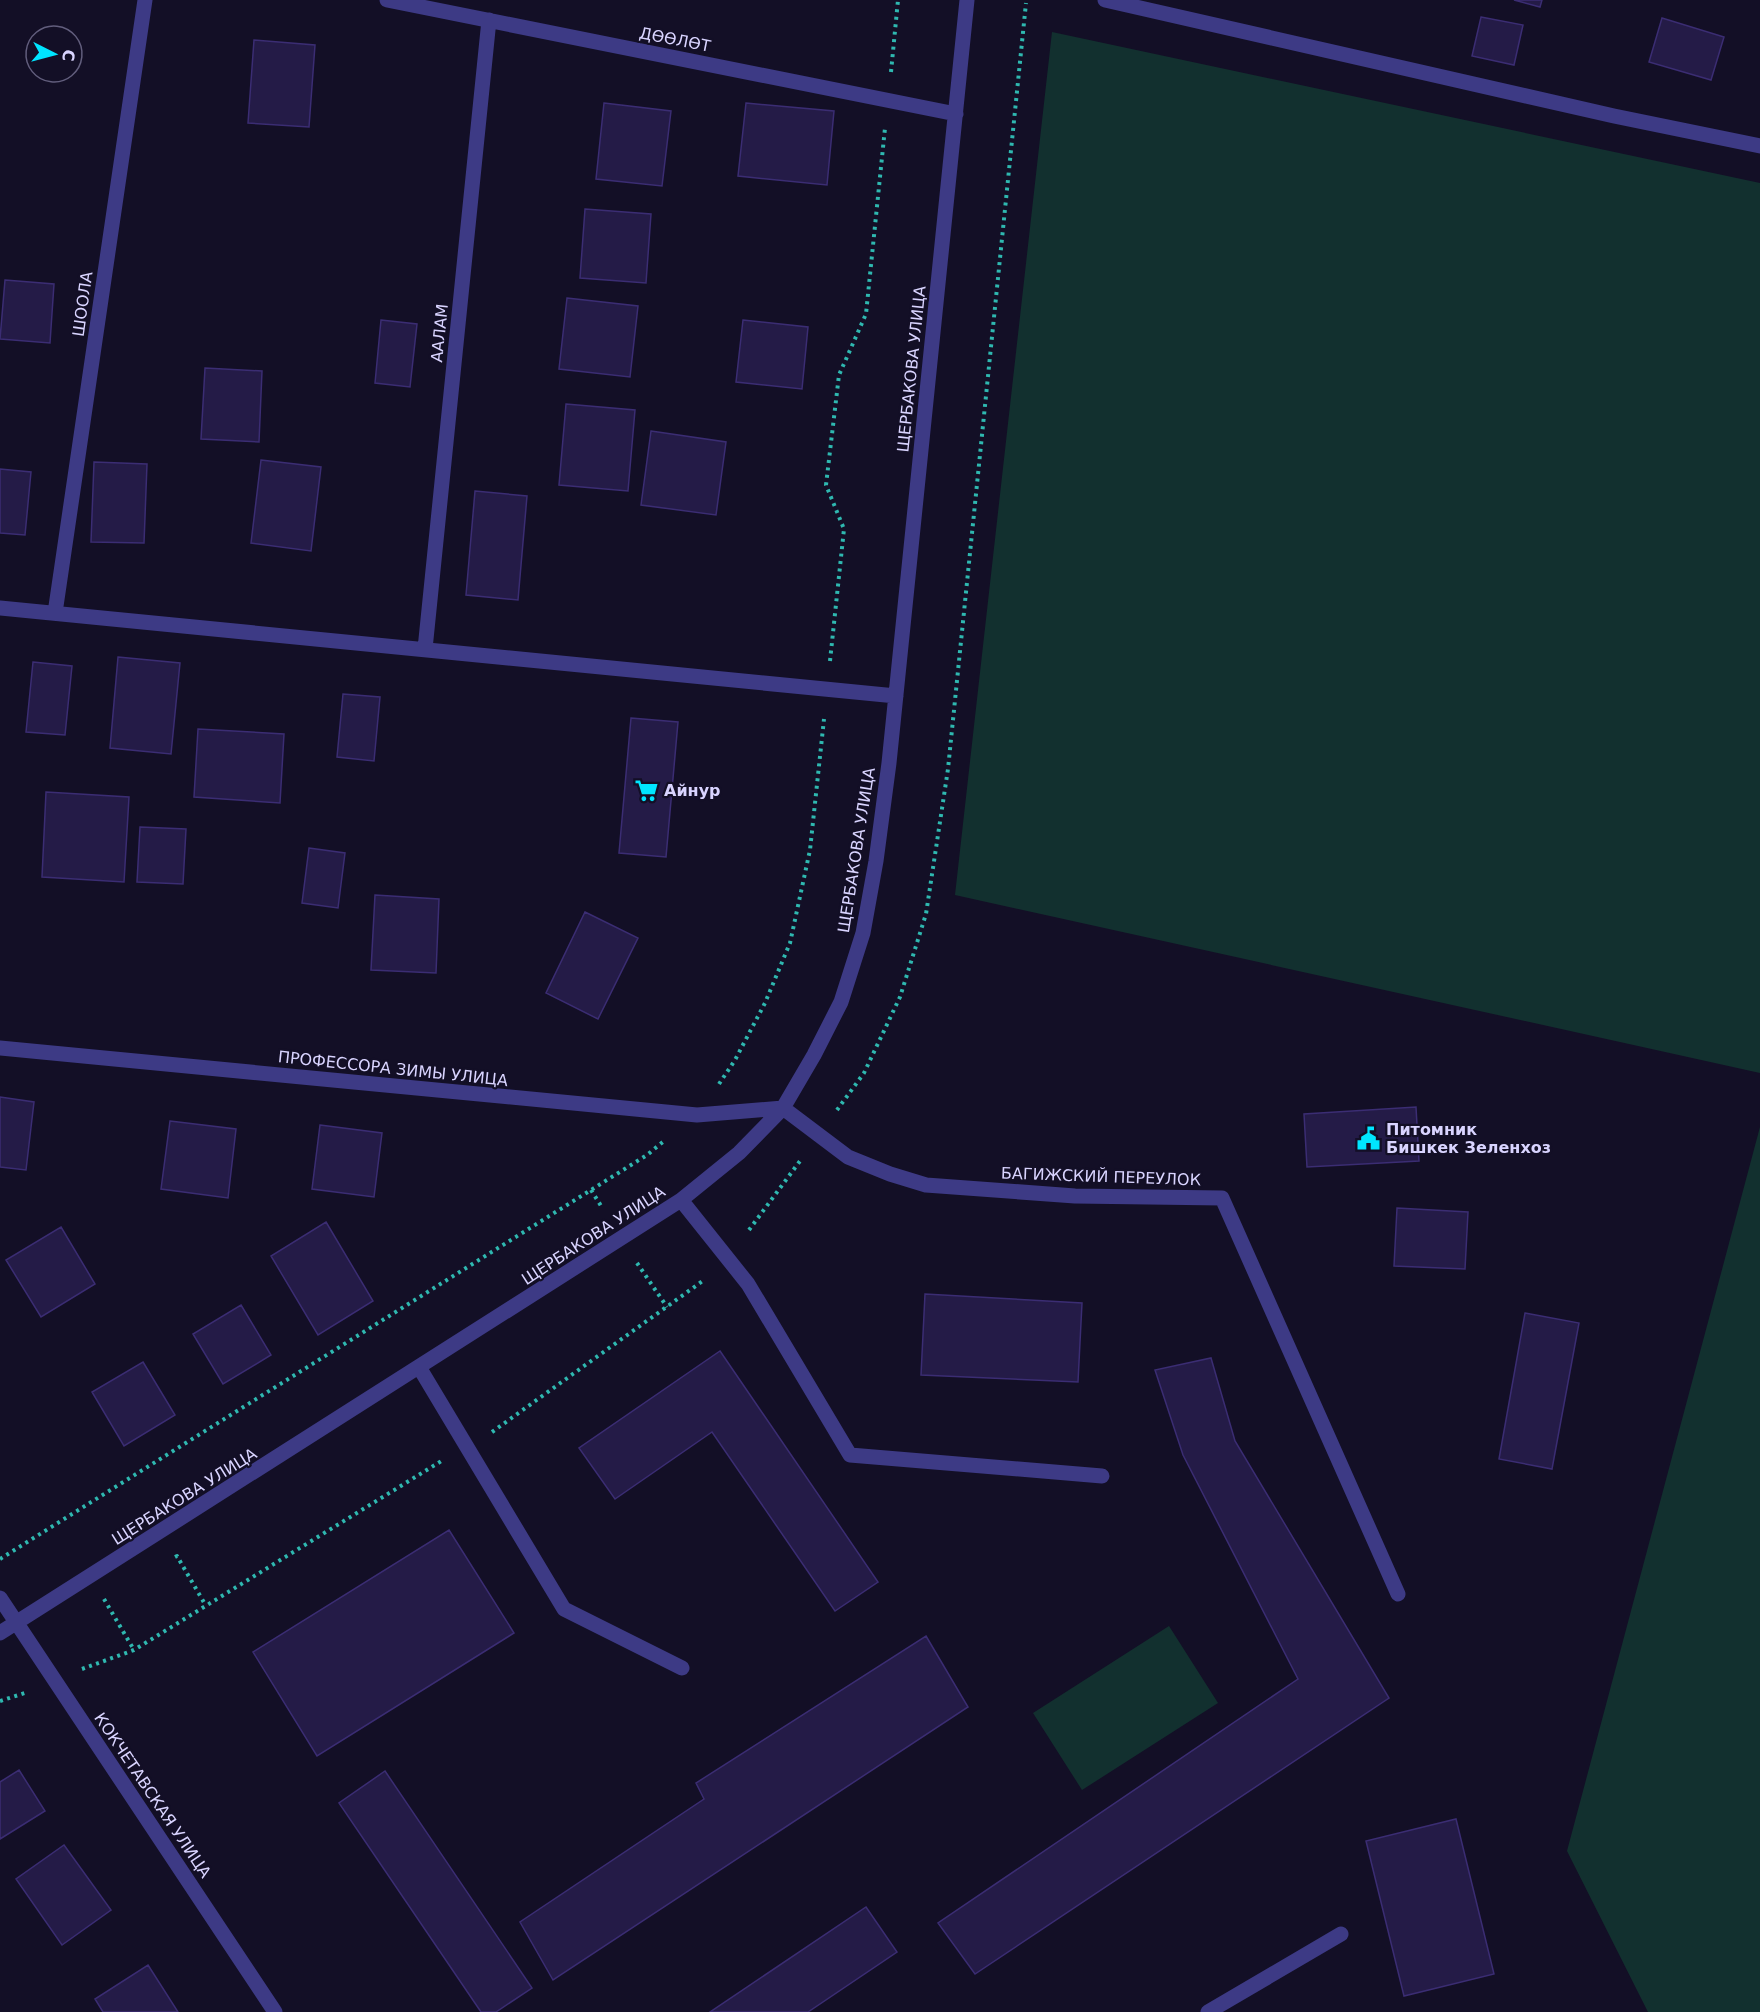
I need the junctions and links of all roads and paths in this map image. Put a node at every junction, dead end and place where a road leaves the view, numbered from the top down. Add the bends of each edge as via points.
1 (146, 0) edge
2 (387, 0) edge
3 (898, 0) edge
4 (968, 0) edge
5 (1105, 0) edge
6 (1026, 3) dead end
7 (489, 20) junction
8 (888, 100) junction
9 (956, 114) junction
10 (1760, 146) edge
11 (0, 608) edge
12 (55, 613) junction
13 (425, 649) junction
14 (827, 688) junction
15 (896, 696) junction
16 (0, 1048) edge
17 (783, 1108) junction
18 (837, 1110) dead end
19 (697, 1115) junction
20 (800, 1161) dead end
21 (591, 1190) junction
22 (681, 1200) junction
23 (603, 1209) dead end
24 (749, 1230) dead end
25 (633, 1256) dead end
26 (704, 1280) dead end
27 (667, 1307) junction
28 (419, 1367) junction
29 (490, 1433) dead end
30 (444, 1458) dead end
31 (1102, 1476) dead end
32 (0, 1559) edge
33 (168, 1561) dead end
34 (113, 1594) dead end
35 (1398, 1594) dead end
36 (0, 1598) edge
37 (206, 1606) junction
38 (16, 1622) junction
39 (0, 1633) edge
40 (134, 1650) junction
41 (682, 1668) dead end
42 (78, 1671) dead end
43 (38, 1689) dead end
44 (0, 1701) edge
45 (1341, 1934) dead end
46 (275, 2012) edge
47 (1208, 2012) edge

1 - 12 street, ШООЛА
2 - 7 street, ДӨӨЛӨТ
3 - 8 path
4 - 9 street, ЩЕРБАКОВА УЛИЦА
5 - 10 street
6 - 18 path via 948,769 926,914 896,1006 864,1073
7 - 8 street, ДӨӨЛӨТ
7 - 13 street, ААЛАМ
8 - 9 street, ДӨӨЛӨТ
8 - 14 path via 866,314 839,375 826,485 844,529
9 - 15 street, ЩЕРБАКОВА УЛИЦА
11 - 12 street
12 - 13 street
13 - 14 street
14 - 15 street
14 - 19 path via 810,850 790,943 735,1060
15 - 17 street, ЩЕРБАКОВА УЛИЦА via 863,933 841,1002
16 - 19 street, ПРОФЕССОРА ЗИМЫ УЛИЦА
17 - 19 street, ПРОФЕССОРА ЗИМЫ УЛИЦА
17 - 22 street, ЩЕРБАКОВА УЛИЦА via 739,1153
17 - 35 street, БАГИЖСКИЙ ПЕРЕУЛОК via 848,1157 926,1185 1076,1196 1222,1198
19 - 21 path via 647,1155
20 - 24 path
21 - 23 path
21 - 32 path
22 - 28 street, ЩЕРБАКОВА УЛИЦА
22 - 31 street via 748,1284 850,1455
25 - 27 path
26 - 27 path
27 - 29 path
28 - 38 street, ЩЕРБАКОВА УЛИЦА
28 - 41 street via 564,1609
30 - 37 path
33 - 37 path via 177,1556
34 - 40 path via 104,1599
36 - 38 street, КОКЧЕТАВСКАЯ УЛИЦА
37 - 40 path
38 - 39 street, ЩЕРБАКОВА УЛИЦА
38 - 46 street, КОКЧЕТАВСКАЯ УЛИЦА
40 - 42 path
43 - 44 path
45 - 47 street

